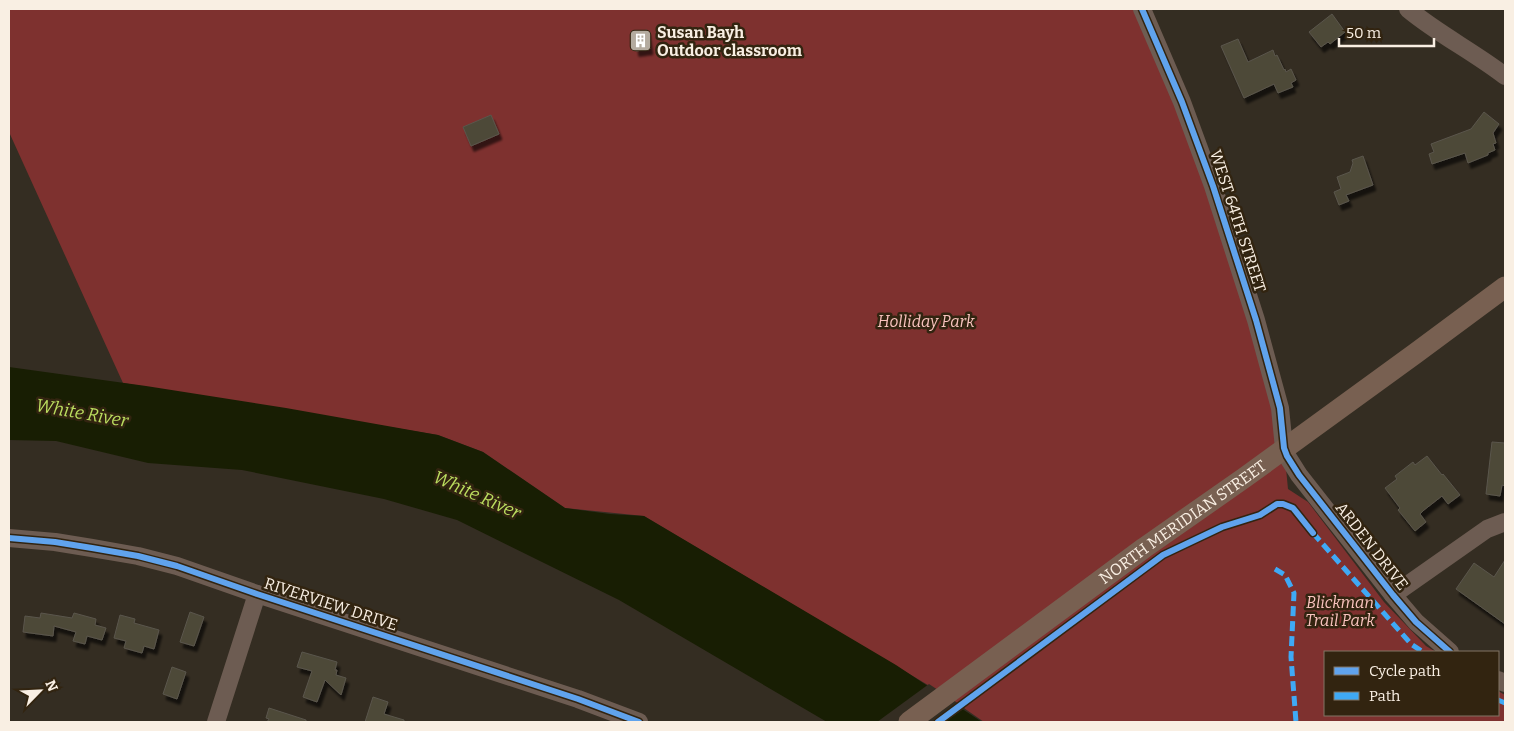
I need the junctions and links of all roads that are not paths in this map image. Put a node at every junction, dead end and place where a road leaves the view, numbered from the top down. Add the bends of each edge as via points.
1 (1142, 9) edge
2 (1408, 9) edge
3 (1505, 76) edge
4 (1505, 287) edge
5 (1284, 448) junction
6 (1505, 522) edge
7 (9, 538) edge
8 (257, 594) junction
9 (1392, 595) junction
10 (1449, 651) edge
11 (216, 722) edge
12 (639, 722) edge
13 (909, 722) edge

1 - 5 street, WEST 64TH STREET via 1185,111 1219,204 1280,408
2 - 3 street
4 - 5 main road, NORTH MERIDIAN STREET
5 - 9 street, ARDEN DRIVE via 1299,475
5 - 13 main road, NORTH MERIDIAN STREET
6 - 9 street via 1487,529
7 - 8 street, RIVERVIEW DRIVE via 138,556
8 - 11 street
8 - 12 street, RIVERVIEW DRIVE
9 - 10 street, ARDEN DRIVE

